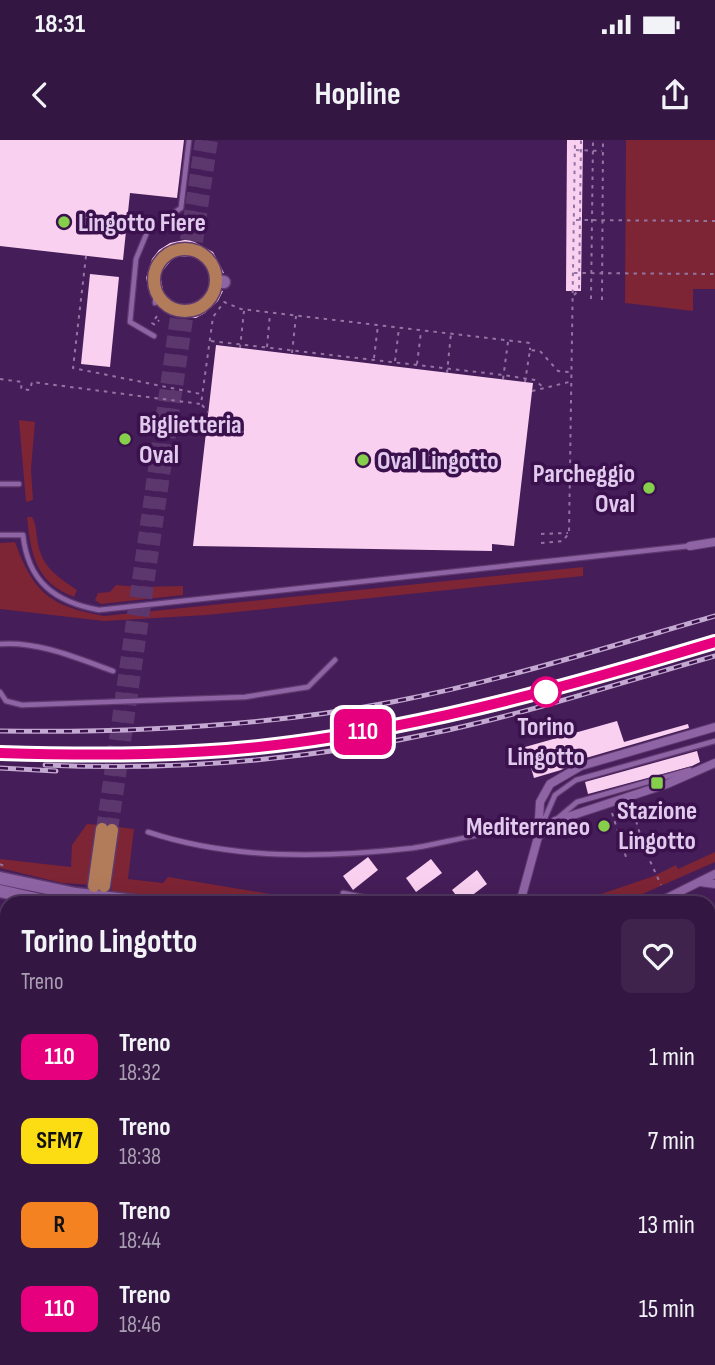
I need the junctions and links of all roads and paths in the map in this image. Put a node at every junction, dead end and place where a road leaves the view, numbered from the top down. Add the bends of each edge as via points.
1 (189, 140) edge
2 (575, 140) edge
3 (581, 140) edge
4 (593, 140) edge
5 (603, 140) edge
6 (575, 150) junction
7 (581, 150) junction
8 (592, 150) junction
9 (603, 151) junction
10 (574, 220) junction
11 (580, 220) junction
12 (592, 220) junction
13 (602, 220) junction
14 (715, 221) edge
15 (86, 256) dead end
16 (573, 273) junction
17 (579, 274) junction
18 (591, 274) junction
19 (602, 274) junction
20 (715, 274) edge
21 (573, 296) junction
22 (591, 299) dead end
23 (602, 300) dead end
24 (244, 310) junction
25 (270, 313) junction
26 (182, 314) joint
27 (296, 315) junction
28 (157, 316) dead end
29 (159, 320) dead end
30 (378, 324) junction
31 (399, 327) junction
32 (421, 329) junction
33 (452, 333) junction
34 (154, 336) dead end
35 (210, 341) junction
36 (508, 341) junction
37 (240, 346) junction
38 (267, 348) junction
39 (530, 349) junction
40 (293, 352) junction
41 (365, 358) junction
42 (374, 359) junction
43 (395, 362) junction
44 (365, 363) dead end
45 (417, 365) junction
46 (447, 371) junction
47 (570, 372) junction
48 (503, 378) junction
49 (0, 379) edge
50 (525, 380) junction
51 (570, 382) junction
52 (544, 388) junction
53 (532, 391) dead end
54 (202, 395) junction
55 (201, 404) junction
56 (208, 412) dead end
57 (0, 484) edge
58 (19, 484) dead end
59 (569, 533) junction
60 (541, 534) dead end
61 (0, 536) edge
62 (715, 542) edge
63 (541, 543) dead end
64 (690, 546) joint
65 (0, 644) edge
66 (335, 660) dead end
67 (113, 671) dead end
68 (0, 692) edge
69 (3, 701) edge
70 (715, 727) edge
71 (702, 731) junction
72 (715, 741) edge
73 (696, 746) junction
74 (715, 763) edge
75 (705, 766) junction
76 (628, 795) junction
77 (555, 821) junction
78 (107, 829) tunnel mouth
79 (148, 832) dead end
80 (538, 837) junction
81 (715, 874) edge
82 (1, 881) edge
83 (700, 882) junction
84 (715, 884) edge
85 (661, 885) dead end
86 (99, 886) dead end
87 (343, 893) dead end
88 (37, 896) edge
89 (93, 896) edge
90 (357, 896) edge
91 (522, 896) edge
92 (671, 896) edge

1 - 34 lane via 181,208 148,230 136,259 130,322
2 - 6 path
3 - 7 path
4 - 8 path
5 - 9 path
6 - 7 path
6 - 10 path
7 - 8 path
7 - 11 path
8 - 9 path
8 - 12 path
9 - 13 path
10 - 11 path
10 - 16 path
11 - 12 path
11 - 17 path
12 - 13 path
12 - 18 path
13 - 14 path
13 - 19 path
15 - 54 path via 73,368
16 - 17 path
16 - 21 path
17 - 18 path
17 - 21 path via 579,290
18 - 19 path
18 - 22 path
19 - 20 path
19 - 23 path
21 - 47 path
24 - 25 path
24 - 35 path via 224,302 213,317
24 - 37 path
25 - 27 path
25 - 38 path
26 - 26 main road via 207,301 220,282 213,267 191,245 168,254 157,267 155,298
27 - 30 path
27 - 40 path
28 - 29 path via 152,323
30 - 31 path
30 - 42 path
31 - 32 path
31 - 43 path
32 - 33 path
32 - 45 path
33 - 36 path
33 - 46 path
35 - 37 path
35 - 54 path
36 - 39 path via 530,343
36 - 48 path
37 - 38 path
38 - 40 path
39 - 47 path via 540,351 558,371
39 - 50 path
40 - 41 path
41 - 42 path
41 - 44 path
42 - 43 path
43 - 45 path
45 - 46 path
46 - 48 path
47 - 51 path
48 - 50 path
49 - 55 path via 22,382 21,389 30,390 32,383
50 - 52 path via 535,380
51 - 52 path
51 - 59 path
52 - 53 path
54 - 55 path
55 - 56 path
57 - 58 lane
59 - 60 path
59 - 63 path via 563,541
61 - 64 lane via 23,535 40,580 65,602 99,610
62 - 64 street
65 - 67 lane via 18,642
66 - 69 lane via 308,687 245,696 64,705
68 - 69 lane
70 - 71 street
71 - 73 lane
71 - 80 street via 581,766 557,778 540,802
72 - 73 lane
73 - 80 lane via 564,787 547,810
74 - 75 street
75 - 76 street
75 - 77 lane via 577,802
76 - 77 street
76 - 85 path
77 - 80 street
78 - 86 main road
79 - 80 lane via 185,845 251,853 322,854 383,851 503,832 524,831
80 - 91 street
81 - 83 street
82 - 88 street
82 - 89 street
83 - 84 street
83 - 92 street
87 - 90 lane

